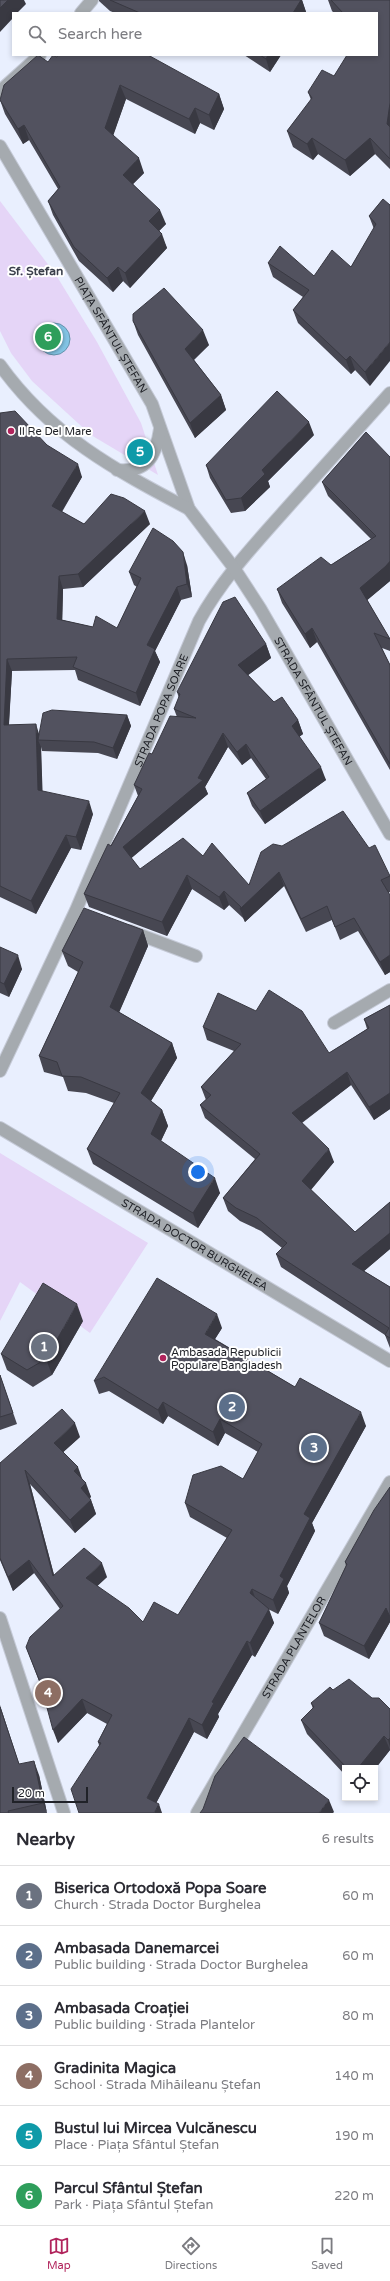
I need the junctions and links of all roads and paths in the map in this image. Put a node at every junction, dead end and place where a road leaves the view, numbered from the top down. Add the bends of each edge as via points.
1 (92, 0) edge
2 (82, 12) edge
3 (39, 56) edge
4 (0, 91) edge
5 (0, 146) edge
6 (0, 164) edge
7 (22, 183) junction
8 (0, 365) edge
9 (390, 393) edge
10 (161, 425) junction
11 (115, 470) junction
12 (189, 509) junction
13 (234, 568) junction
14 (390, 834) edge
15 (76, 910) junction
16 (90, 916) edge
17 (118, 926) edge
18 (196, 956) dead end
19 (390, 990) edge
20 (334, 1023) dead end
21 (0, 1071) edge
22 (0, 1128) edge
23 (390, 1361) edge
24 (390, 1482) edge
25 (0, 1618) edge
26 (64, 1813) edge
27 (197, 1813) edge

1 - 2 street
3 - 4 street
5 - 7 street, PIAȚA SFÂNTUL ȘTEFAN
6 - 7 street, PIAȚA SFÂNTUL ȘTEFAN
7 - 10 street, PIAȚA SFÂNTUL ȘTEFAN via 152,404
8 - 11 street, PIAȚA SFÂNTUL ȘTEFAN via 56,425 93,456
9 - 13 street, STRADA POPA SOARE
10 - 11 street via 158,445 150,460 129,471
10 - 12 street, PIAȚA SFÂNTUL ȘTEFAN
11 - 12 street, PIAȚA SFÂNTUL ȘTEFAN
12 - 13 street, PIAȚA SFÂNTUL ȘTEFAN
13 - 14 street, STRADA SFÂNTUL ȘTEFAN via 260,608
13 - 15 street, STRADA POPA SOARE via 217,590 199,621
15 - 16 street
15 - 21 street, STRADA POPA SOARE
17 - 18 street
19 - 20 street
22 - 23 street, STRADA DOCTOR BURGHELEA
24 - 27 street, STRADA PLANTELOR
25 - 26 street

